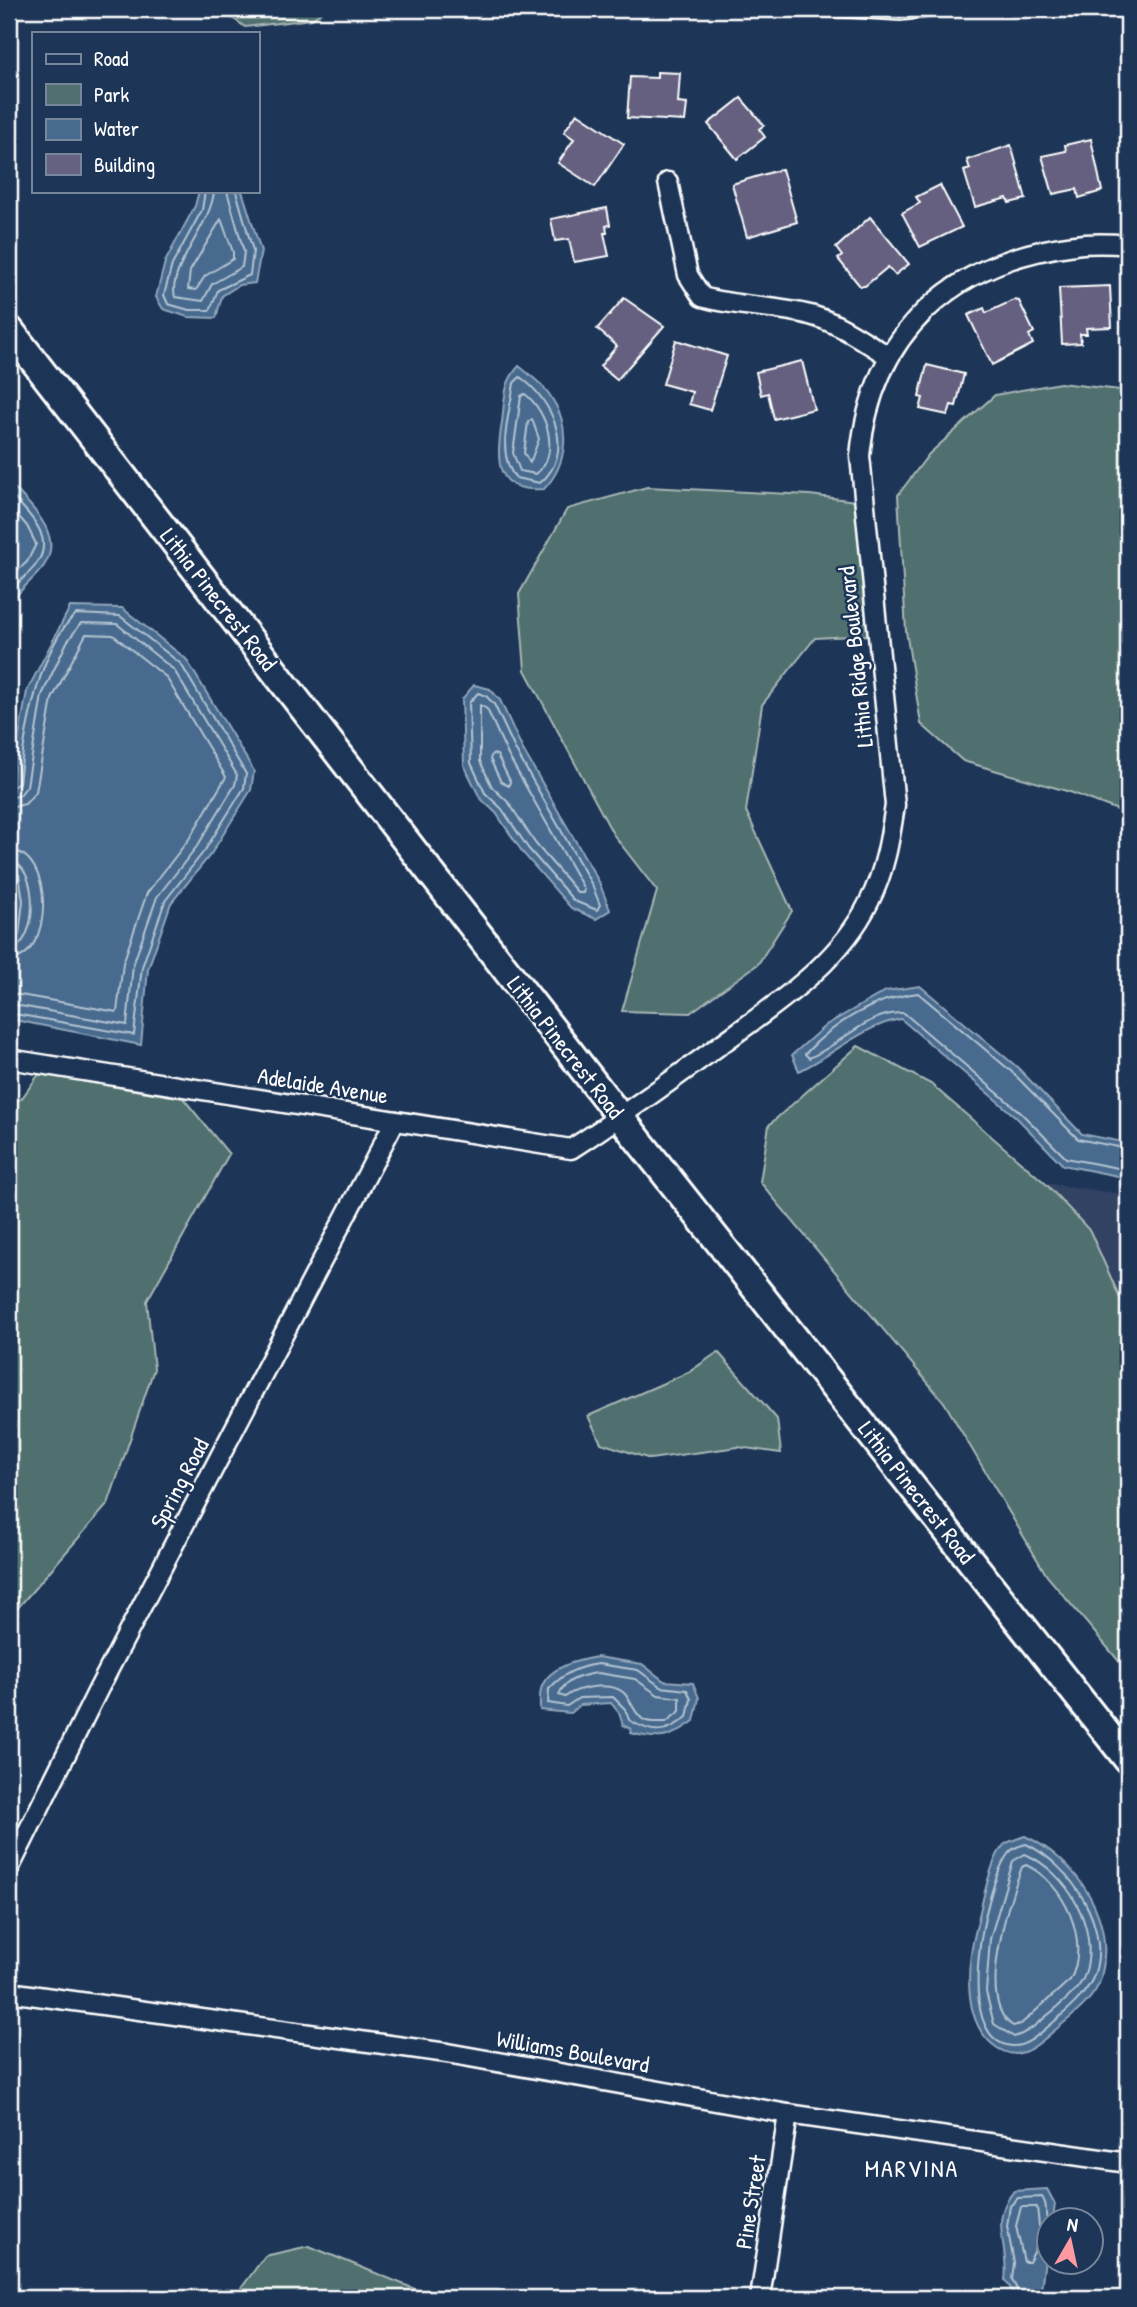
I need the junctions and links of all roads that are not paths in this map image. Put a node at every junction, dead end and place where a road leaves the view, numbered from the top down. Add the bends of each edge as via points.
1 (801, 9) edge
2 (956, 9) edge
3 (668, 181) dead end
4 (1128, 244) edge
5 (9, 329) edge
6 (887, 355) junction
7 (9, 1059) edge
8 (621, 1118) junction
9 (395, 1121) junction
10 (1128, 1760) edge
11 (9, 1870) edge
12 (9, 1993) edge
13 (789, 2114) junction
14 (1128, 2163) edge
15 (760, 2298) edge

1 - 2 lane via 900,15
3 - 6 street via 688,275 702,298 810,315
4 - 6 street, Lithia Ridge Boulevard via 1076,244 976,275 930,303
5 - 8 main road, Lithia Pinecrest Road
6 - 8 street, Lithia Ridge Boulevard via 864,419 860,456 895,805 886,861 869,904 842,944 794,991
7 - 9 street, Adelaide Avenue
8 - 9 street, Adelaide Avenue via 571,1149
8 - 10 main road, Lithia Pinecrest Road
9 - 11 street, Spring Road
12 - 13 street, Williams Boulevard via 447,2053
13 - 14 street, Williams Boulevard
13 - 15 street, Pine Street

